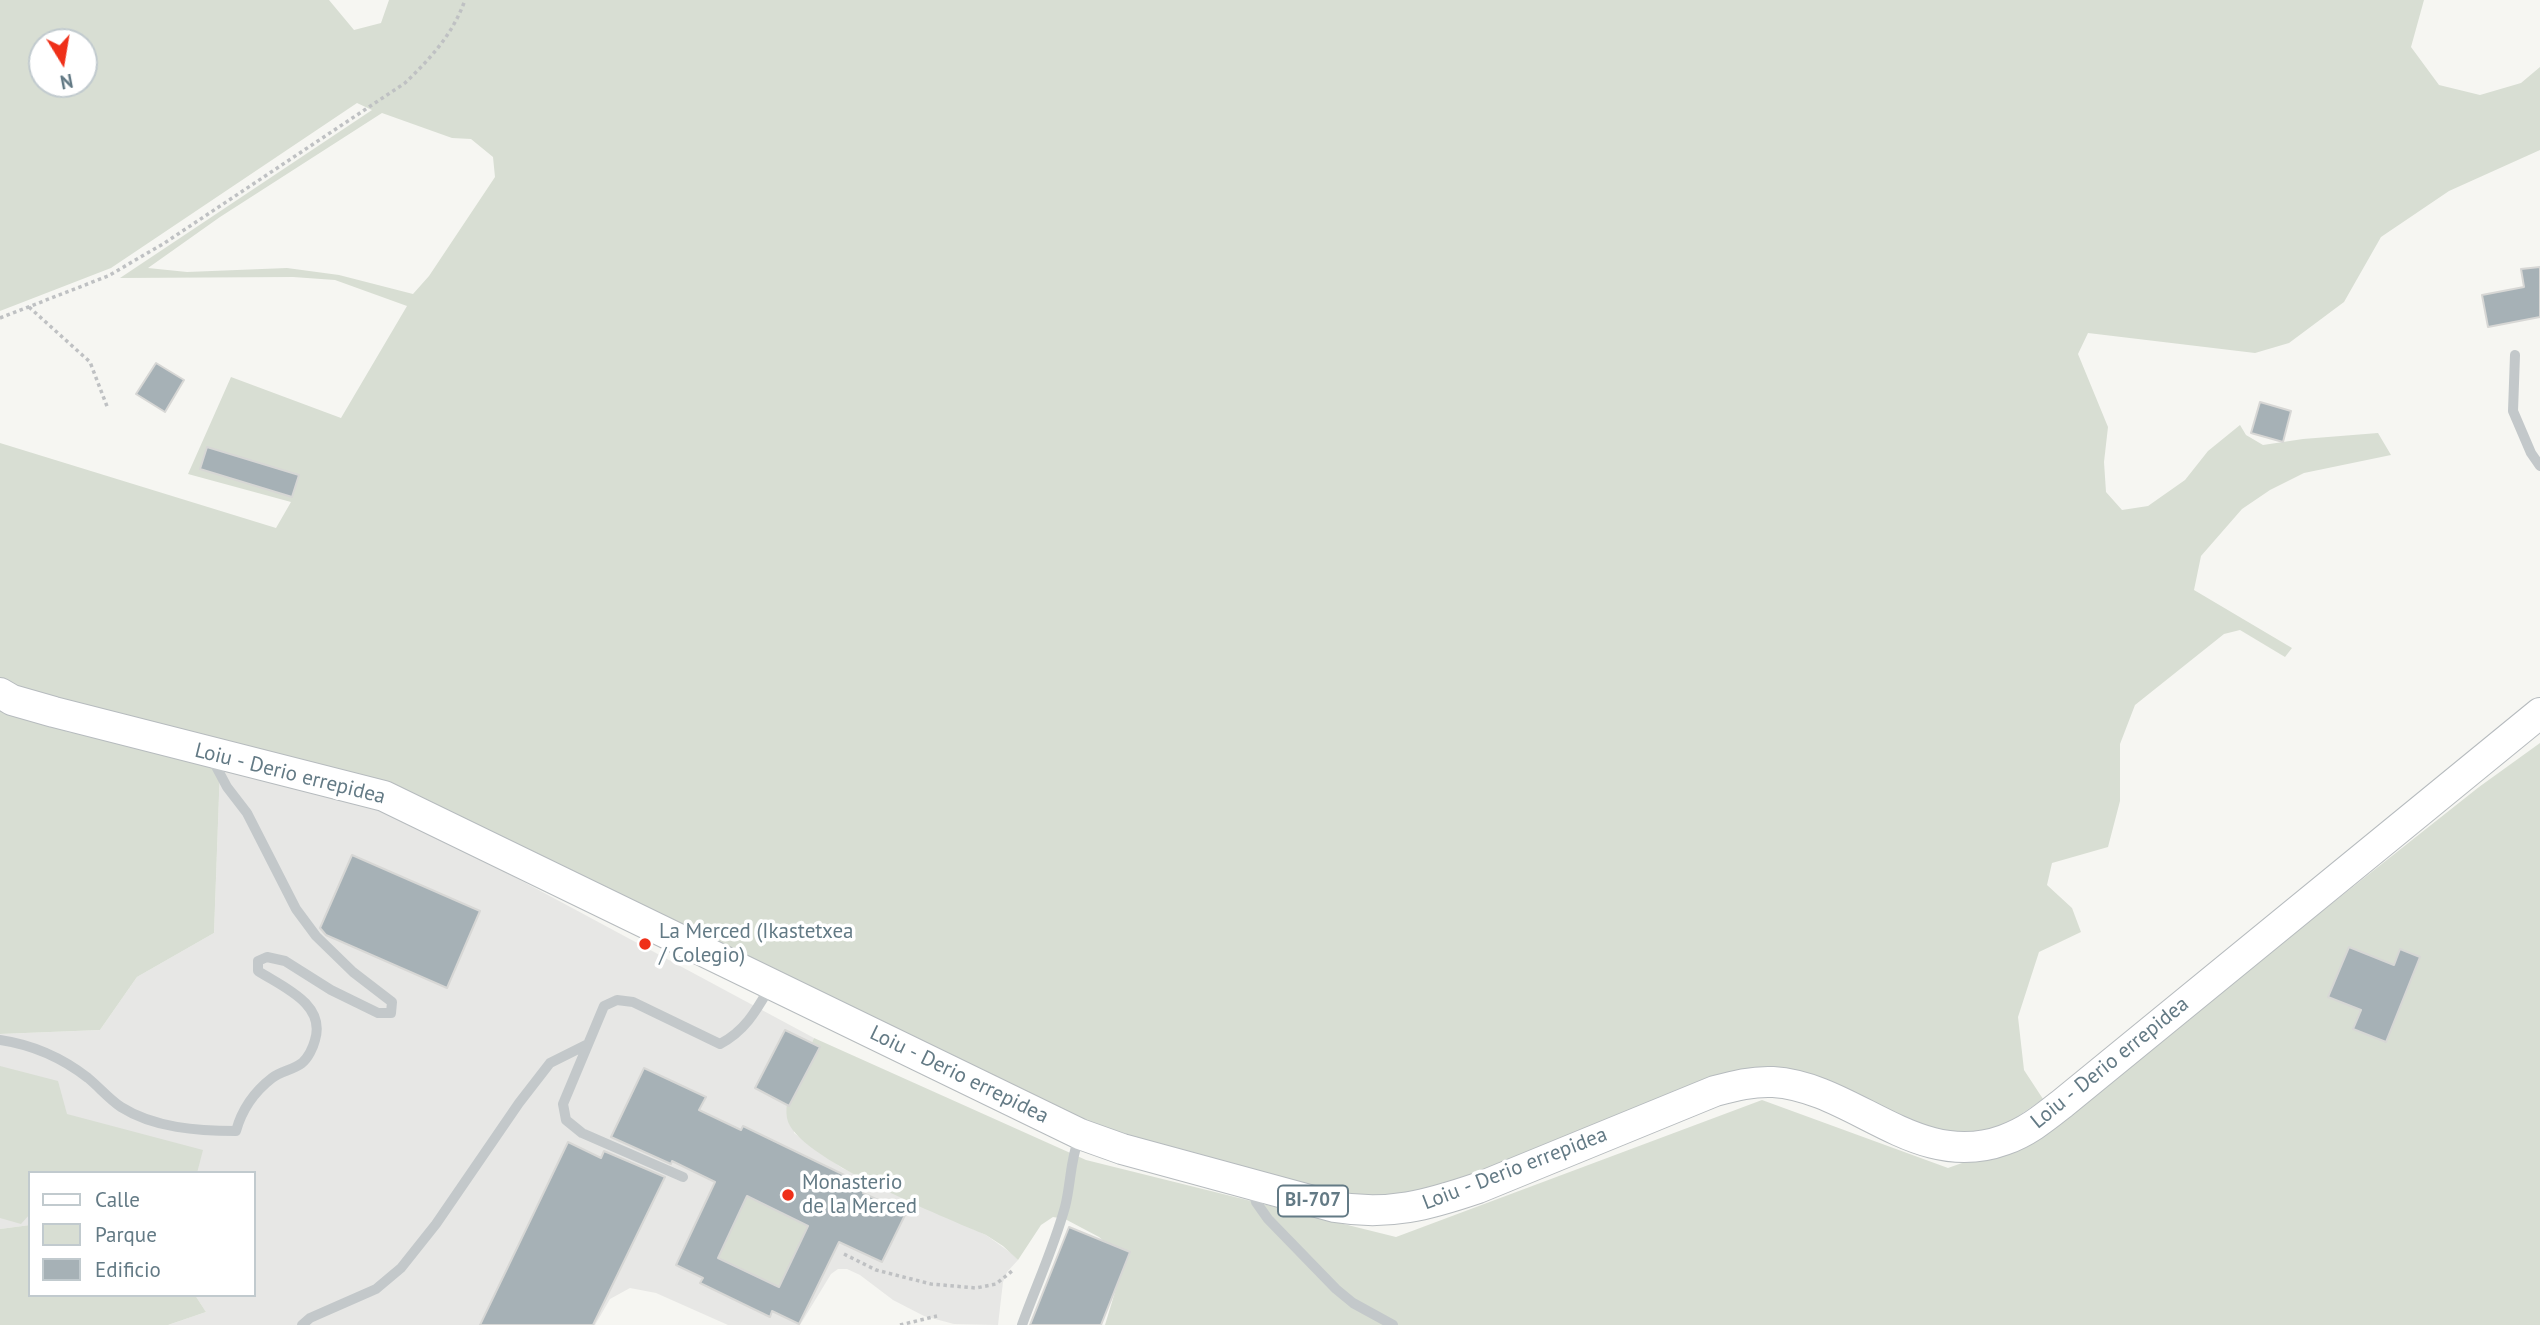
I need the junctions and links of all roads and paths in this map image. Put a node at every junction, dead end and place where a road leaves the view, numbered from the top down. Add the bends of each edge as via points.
1 (465, 0) edge
2 (29, 307) junction
3 (0, 318) edge
4 (2515, 355) dead end
5 (108, 409) dead end
6 (2540, 467) edge
7 (0, 693) edge
8 (2540, 713) edge
9 (208, 752) junction
10 (772, 984) junction
11 (0, 1040) edge
12 (588, 1044) junction
13 (1080, 1134) junction
14 (683, 1177) dead end
15 (1252, 1184) junction
16 (844, 1254) dead end
17 (1012, 1271) dead end
18 (937, 1316) dead end
19 (302, 1325) edge
20 (900, 1325) edge
21 (1022, 1325) edge
22 (1393, 1325) edge

1 - 2 path via 436,53 405,83 163,244 108,276
2 - 3 path
2 - 5 path via 90,362
4 - 6 lane via 2513,411
7 - 9 main road, Loiu - Derio errepidea / BI-707
8 - 15 main road, Loiu - Derio errepidea / BI-707 via 2063,1104 2002,1141 1966,1148 1932,1144 1807,1089 1754,1083 1715,1091 1478,1188 1412,1208 1361,1212
9 - 10 main road, Loiu - Derio errepidea / BI-707 via 384,796
9 - 11 lane via 247,813 296,909 316,936 392,1003 391,1013 378,1013 331,990 285,961 267,957 258,961 258,971 303,999 315,1014 318,1030 305,1061 274,1077 251,1098 236,1131 197,1131 161,1123 121,1107 54,1055
10 - 12 lane via 751,1020 720,1044 633,1002 617,1000 604,1006
10 - 13 main road, Loiu - Derio errepidea / BI-707
12 - 14 lane via 563,1104 566,1120 582,1133
12 - 19 lane via 550,1063 401,1268 376,1289
13 - 15 main road, Loiu - Derio errepidea / BI-707
13 - 21 lane via 1063,1211
15 - 22 lane via 1256,1202 1268,1219 1336,1289
16 - 17 path via 876,1270 931,1284 976,1288 996,1284
18 - 20 path

